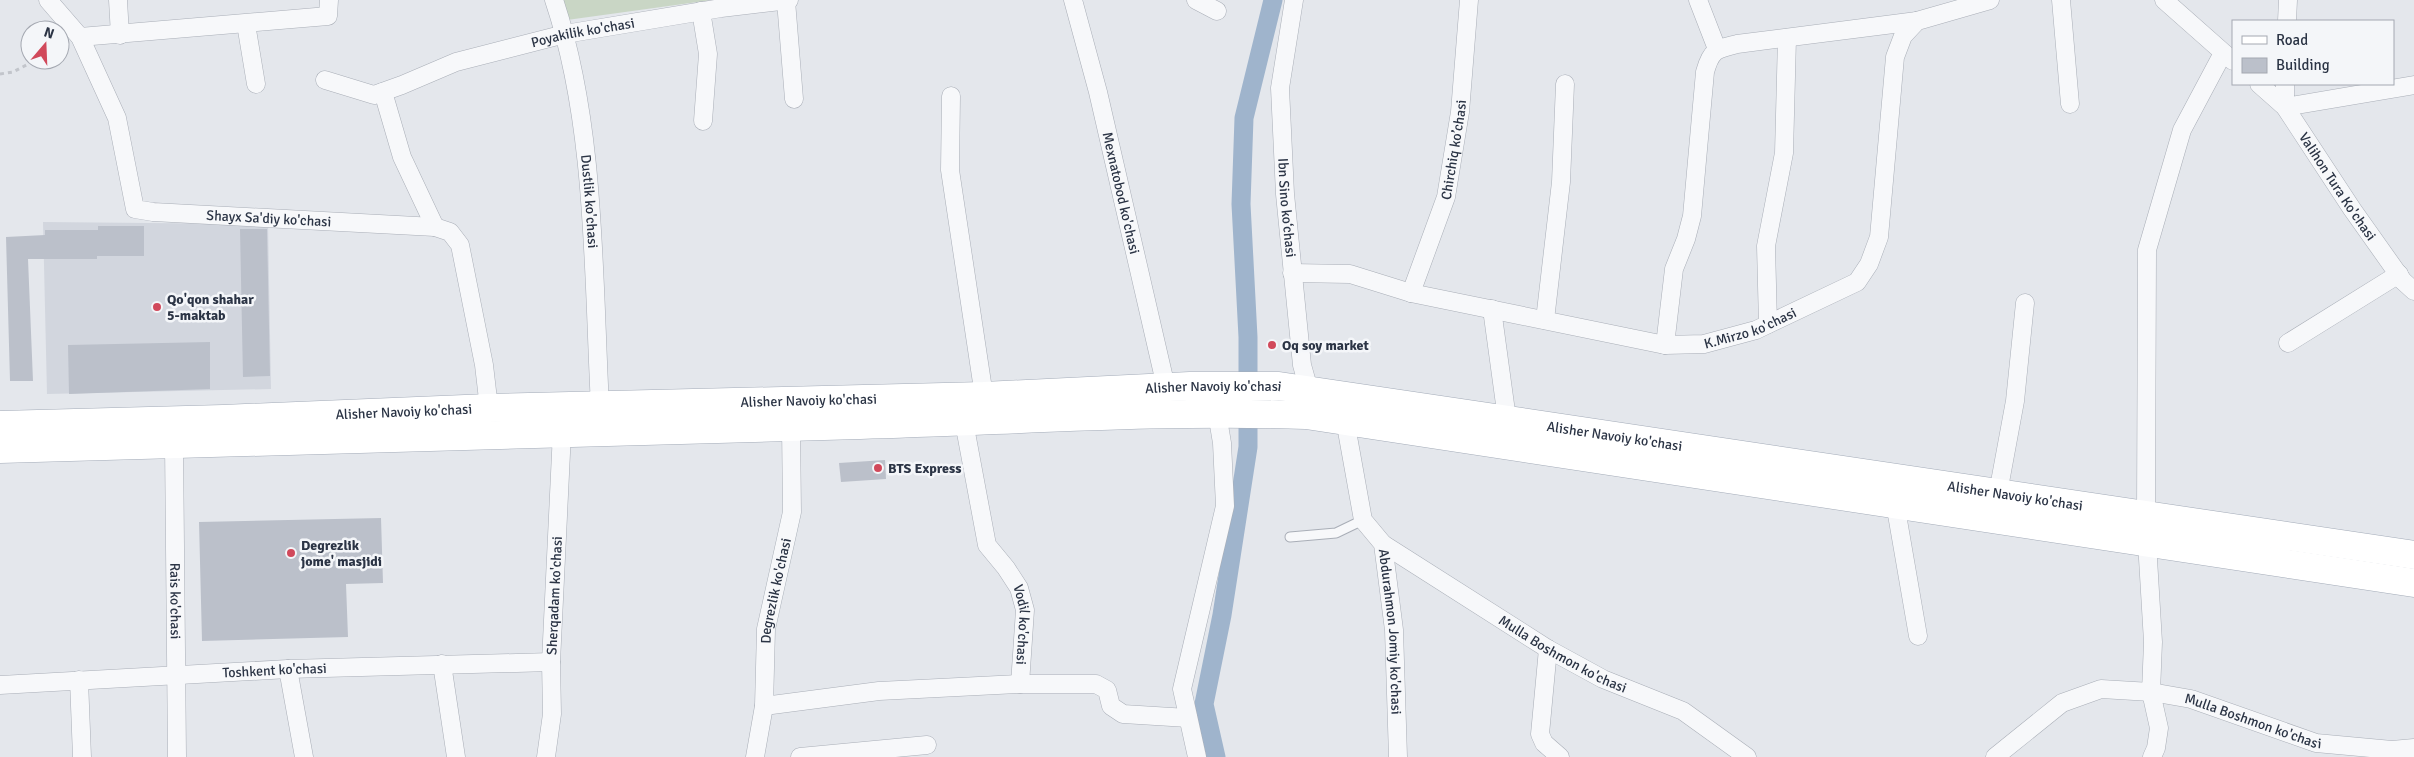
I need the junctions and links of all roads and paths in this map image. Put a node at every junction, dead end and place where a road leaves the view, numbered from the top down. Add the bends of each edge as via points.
1 (48, 0) edge
2 (118, 0) edge
3 (329, 0) edge
4 (554, 0) edge
5 (787, 0) edge
6 (1072, 0) edge
7 (1196, 0) edge
8 (1294, 0) edge
9 (1469, 0) edge
10 (1698, 0) edge
11 (1990, 0) edge
12 (2061, 0) edge
13 (2164, 0) edge
14 (2288, 0) edge
15 (1944, 7) edge
16 (701, 11) junction
17 (1217, 11) dead end
18 (2287, 20) edge
19 (1917, 21) junction
20 (246, 24) junction
21 (565, 34) junction
22 (120, 35) junction
23 (80, 37) junction
24 (1787, 38) junction
25 (1717, 49) junction
26 (2228, 57) edge
27 (20, 68) edge
28 (0, 74) edge
29 (325, 80) dead end
30 (256, 84) dead end
31 (1565, 84) dead end
32 (2259, 85) edge
33 (2285, 85) edge
34 (2414, 85) edge
35 (383, 92) junction
36 (951, 96) dead end
37 (794, 99) dead end
38 (2070, 104) dead end
39 (2285, 107) junction
40 (703, 121) dead end
41 (435, 227) junction
42 (1292, 273) junction
43 (2399, 274) junction
44 (2414, 291) edge
45 (1412, 293) junction
46 (2025, 303) dead end
47 (1492, 310) junction
48 (1545, 320) junction
49 (1768, 324) junction
50 (2288, 344) dead end
51 (1665, 345) junction
52 (1166, 387) junction
53 (984, 396) junction
54 (1307, 403) junction
55 (600, 406) junction
56 (490, 408) junction
57 (1346, 408) junction
58 (1222, 412) junction
59 (1507, 419) junction
60 (964, 422) junction
61 (0, 425) edge
62 (790, 426) junction
63 (562, 432) junction
64 (174, 443) junction
65 (0, 449) edge
66 (1998, 492) junction
67 (1895, 503) junction
68 (2146, 515) junction
69 (1363, 520) junction
70 (1290, 537) dead end
71 (2147, 542) junction
72 (1383, 544) junction
73 (2414, 555) edge
74 (2414, 583) edge
75 (1918, 636) dead end
76 (1548, 649) junction
77 (551, 662) junction
78 (442, 664) junction
79 (288, 669) junction
80 (176, 674) junction
81 (80, 680) junction
82 (1020, 684) junction
83 (0, 686) edge
84 (2151, 692) junction
85 (764, 706) junction
86 (1188, 718) junction
87 (928, 745) dead end
88 (2414, 748) edge
89 (2315, 750) edge
90 (456, 756) edge
91 (82, 757) edge
92 (177, 757) edge
93 (304, 757) edge
94 (546, 757) edge
95 (755, 757) edge
96 (800, 757) edge
97 (1197, 757) edge
98 (1398, 757) edge
99 (1560, 757) edge
100 (1747, 757) edge
101 (1995, 757) edge
102 (2152, 757) edge

1 - 23 street, Shayx Sa'diy ko'chasi
2 - 22 street
3 - 20 street via 328,16
4 - 21 street, Dustlik ko'chasi
5 - 16 street, Poyakilik ko'chasi
5 - 37 street
6 - 52 street, Mexnatobod ko'chasi via 1098,92
7 - 17 street
8 - 42 street, Ibn Sino ko‘chasi via 1280,88
9 - 45 street, Chirchiq ko’chasi via 1460,112 1446,197
10 - 25 street
11 - 15 street
12 - 38 street
13 - 26 street
14 - 18 street
15 - 19 street
16 - 21 street, Poyakilik ko'chasi
16 - 40 street via 708,54
19 - 24 street
19 - 49 street, K.Mirzo ko'chasi via 1903,36 1895,57 1879,237 1869,264 1857,282
20 - 22 street
20 - 30 street
21 - 35 street, Poyakilik ko'chasi via 456,62
21 - 55 street, Dustlik ko'chasi via 588,164
22 - 23 street
23 - 41 street, Shayx Sa'diy ko'chasi via 117,118 135,209
24 - 25 street
24 - 49 street via 1784,153 1766,246
25 - 51 street via 1709,58 1705,72 1692,216 1674,269
26 - 68 street via 2182,130 2147,250
27 - 28 path
29 - 35 street via 374,95
31 - 48 street via 1561,182
32 - 39 street, Valihon Tura Ko'chasi
33 - 39 street
34 - 39 street
35 - 41 street via 402,156
36 - 53 street via 950,170
39 - 43 street, Valihon Tura Ko'chasi
41 - 56 street, Shayx Sa'diy ko'chasi via 450,232 460,245
42 - 45 street, K.Mirzo ko'chasi via 1350,274
42 - 54 street, Ibn Sino ko‘chasi
43 - 44 street, Valihon Tura Ko'chasi
43 - 50 street
45 - 47 street, K.Mirzo ko'chasi
46 - 66 street via 2015,401
47 - 48 street, K.Mirzo ko'chasi
47 - 59 street
48 - 51 street, K.Mirzo ko'chasi
49 - 51 street, K.Mirzo ko'chasi via 1704,344
52 - 53 main road, Alisher Navoiy ko'chasi
52 - 54 main road, Alisher Navoiy ko'chasi via 1279,386
53 - 55 main road, Alisher Navoiy ko'chasi
54 - 57 main road, Alisher Navoiy ko'chasi
54 - 58 main road, Alisher Navoiy ko'chasi via 1277,414
55 - 56 main road, Alisher Navoiy ko'chasi
56 - 61 main road, Alisher Navoiy ko'chasi via 223,420
57 - 59 main road, Alisher Navoiy ko'chasi
57 - 67 main road, Alisher Navoiy ko'chasi
57 - 69 street, Abdurahmon Jomiy ko'chasi
58 - 60 main road, Alisher Navoiy ko'chasi
58 - 86 street via 1226,506 1182,689
59 - 66 main road, Alisher Navoiy ko'chasi
60 - 62 main road, Alisher Navoiy ko'chasi
60 - 82 street, Vodil ko'chasi via 988,545 1019,588 1025,610
62 - 63 main road, Alisher Navoiy ko'chasi
62 - 85 street, Degrezlik ko'chasi via 792,512 766,629
63 - 64 main road, Alisher Navoiy ko'chasi
63 - 77 street, Sherqadam ko'chasi
64 - 65 main road, Alisher Navoiy ko'chasi
64 - 80 street, Rais ko'chasi
66 - 68 main road, Alisher Navoiy ko'chasi
67 - 71 main road, Alisher Navoiy ko'chasi
67 - 75 street
68 - 73 main road, Alisher Navoiy ko'chasi
69 - 70 lane via 1336,533
69 - 72 street, Abdurahmon Jomiy ko'chasi
71 - 74 main road, Alisher Navoiy ko'chasi
71 - 84 street via 2153,642
72 - 76 street, Mulla Boshmon ko'chasi
72 - 98 street, Abdurahmon Jomiy ko'chasi via 1394,630
76 - 99 street via 1540,734
76 - 100 street, Mulla Boshmon ko'chasi via 1603,679 1683,711
77 - 78 street, Toshkent ko'chasi
77 - 94 street, Sherqadam ko'chasi via 552,714
78 - 79 street, Toshkent ko'chasi
78 - 90 street
79 - 80 street, Toshkent ko'chasi
79 - 93 street
80 - 81 street, Toshkent ko'chasi
80 - 92 street, Rais ko'chasi
81 - 83 street, Toshkent ko'chasi
81 - 91 street
82 - 85 street via 879,691
82 - 86 street, Vodil ko'chasi via 1096,684 1107,690 1111,706 1123,714
84 - 89 street, Mulla Boshmon ko'chasi via 2191,699
84 - 101 street, Mulla Boshmon ko'chasi via 2101,689 2062,703
84 - 102 street via 2159,728
85 - 95 street, Degrezlik ko'chasi
86 - 97 street
87 - 96 street
88 - 89 street, Mulla Boshmon ko'chasi

